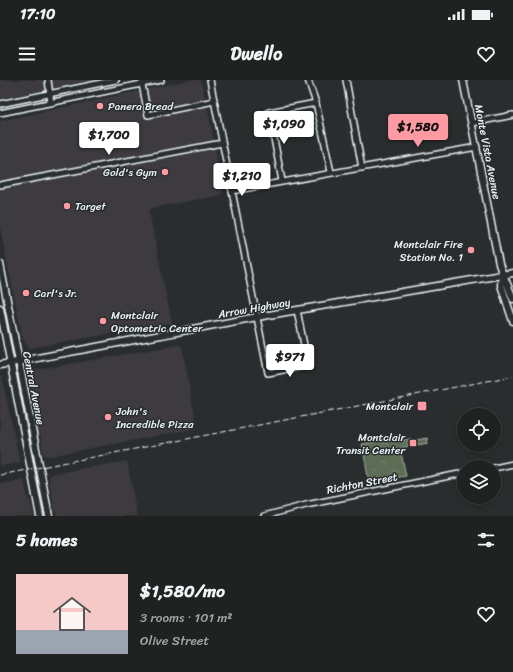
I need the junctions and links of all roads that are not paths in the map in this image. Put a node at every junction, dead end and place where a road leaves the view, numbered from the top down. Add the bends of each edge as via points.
1 (48, 80) edge
2 (116, 80) edge
3 (161, 80) edge
4 (210, 80) edge
5 (308, 80) edge
6 (346, 80) edge
7 (463, 80) edge
8 (142, 84) junction
9 (51, 93) junction
10 (214, 101) junction
11 (51, 103) junction
12 (316, 103) junction
13 (0, 104) edge
14 (0, 113) edge
15 (513, 115) edge
16 (472, 123) junction
17 (222, 143) junction
18 (476, 147) junction
19 (362, 168) junction
20 (331, 172) junction
21 (282, 181) junction
22 (0, 185) edge
23 (232, 191) junction
24 (0, 264) edge
25 (513, 273) edge
26 (502, 275) junction
27 (513, 299) edge
28 (0, 308) edge
29 (297, 310) junction
30 (257, 317) junction
31 (513, 321) edge
32 (19, 361) junction
33 (11, 363) junction
34 (0, 365) edge
35 (513, 464) edge
36 (501, 467) edge
37 (457, 474) edge
38 (40, 516) edge
39 (49, 516) edge
40 (264, 516) edge

1 - 9 street
2 - 9 street
3 - 8 street
4 - 10 street
5 - 12 street
6 - 19 street
7 - 16 main road, Monte Vista Avenue
8 - 10 street via 148,114
8 - 11 street
9 - 11 street
9 - 13 street
10 - 17 street
11 - 14 street
12 - 20 street
12 - 21 street via 269,112
15 - 16 street
16 - 18 main road, Monte Vista Avenue
17 - 22 street
17 - 23 street
18 - 19 street
18 - 26 main road, Monte Vista Avenue
19 - 20 street
20 - 21 street
21 - 23 street
23 - 30 street
24 - 32 main road, Central Avenue
25 - 26 main road, Arrow Highway
26 - 27 main road, Monte Vista Avenue via 508,283
26 - 29 main road, Arrow Highway
26 - 31 main road, Monte Vista Avenue via 501,285
28 - 33 main road, Central Avenue
29 - 30 main road, Arrow Highway
29 - 30 street via 308,365 268,374
30 - 32 main road, Arrow Highway
32 - 33 main road, Arrow Highway
32 - 39 main road, Central Avenue
33 - 34 main road, Arrow Highway
33 - 38 main road, Central Avenue
35 - 36 street
37 - 40 street, Richton Street

